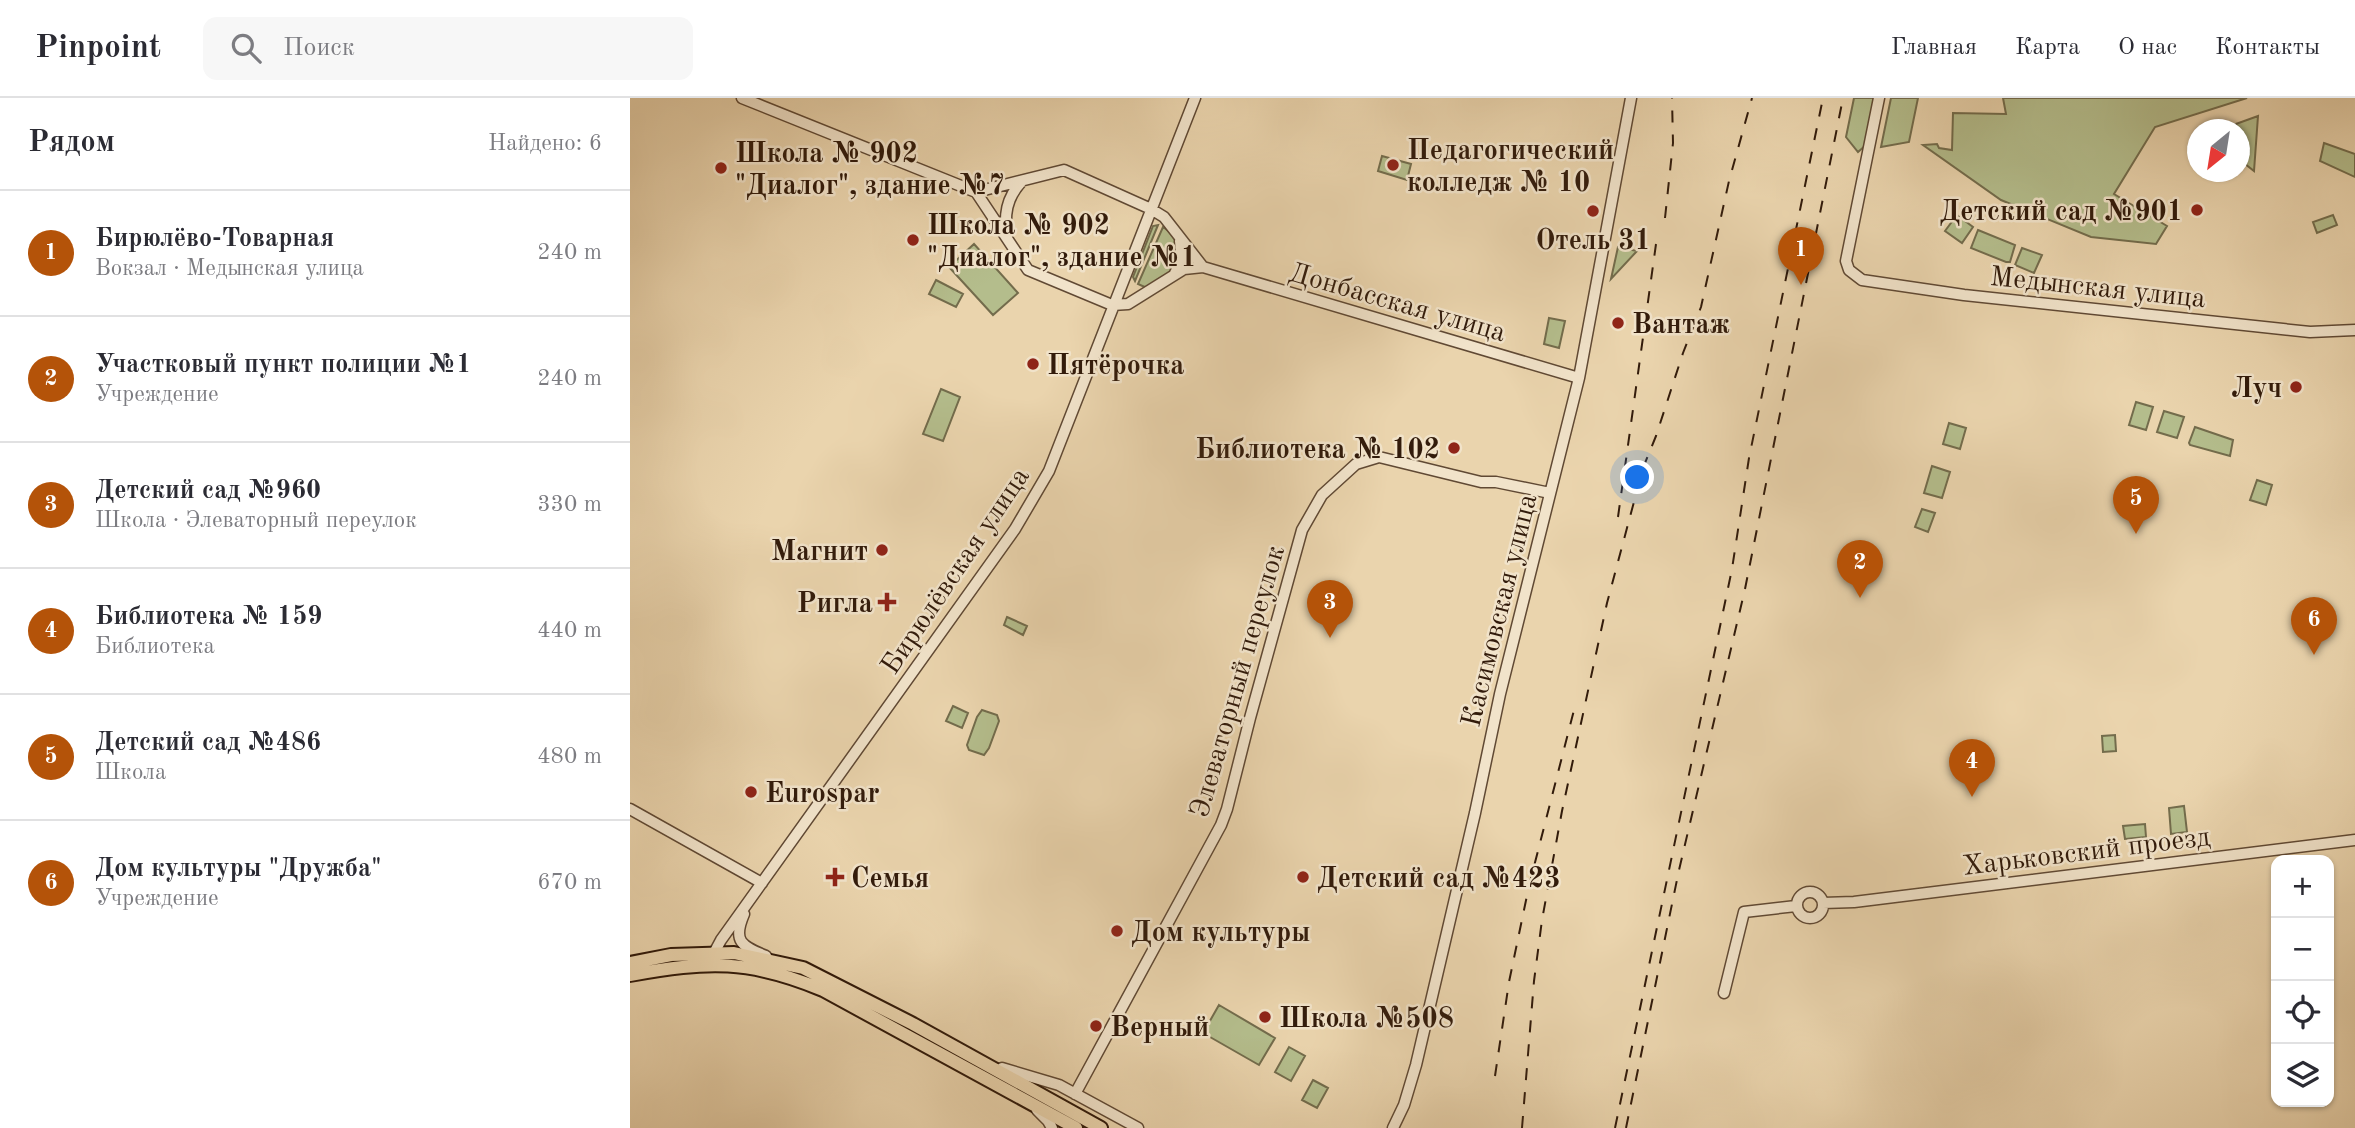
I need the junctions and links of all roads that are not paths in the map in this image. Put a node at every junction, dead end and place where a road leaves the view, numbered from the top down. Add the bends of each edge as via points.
1 (742, 98) edge
2 (1195, 98) edge
3 (1631, 98) edge
4 (1879, 98) edge
5 (1023, 180) junction
6 (976, 192) junction
7 (1151, 209) junction
8 (1179, 237) junction
9 (1008, 240) junction
10 (1203, 267) junction
11 (1170, 278) junction
12 (1112, 305) junction
13 (2355, 330) edge
14 (1580, 378) junction
15 (1550, 493) junction
16 (630, 809) edge
17 (2355, 840) edge
18 (762, 883) junction
19 (749, 901) junction
20 (1823, 903) junction
21 (1796, 906) junction
22 (714, 958) junction
23 (784, 962) junction
24 (630, 963) edge
25 (630, 975) edge
26 (1724, 993) dead end
27 (976, 1059) junction
28 (1075, 1094) junction
29 (1029, 1103) junction
30 (1052, 1128) edge
31 (1076, 1128) edge
32 (1101, 1128) edge
33 (1138, 1128) edge
34 (1393, 1128) edge

1 - 6 street
2 - 7 street, Бирюлёвская улица
3 - 14 street, Касимовская улица
4 - 13 street, Медынская улица via 1846,261 1849,270 1863,280 2302,331
5 - 6 street
5 - 7 street via 1064,170
5 - 9 street via 1007,204
6 - 9 street
7 - 8 street via 1164,217
7 - 12 street, Бирюлёвская улица
8 - 10 street
8 - 11 street via 1182,260
9 - 12 street via 1028,270
10 - 11 street via 1184,269
10 - 14 street, Донбасская улица
11 - 12 street via 1128,304
12 - 18 street, Бирюлёвская улица via 1049,471 1015,529
14 - 15 street, Касимовская улица
15 - 28 street, Элеваторный переулок via 1379,457 1356,464 1322,495 1302,530 1221,825
15 - 34 street, Касимовская улица via 1416,1065
16 - 18 street
17 - 20 street, Харьковский проезд
18 - 19 street, Бирюлёвская улица
19 - 22 street, Бирюлёвская улица
19 - 23 street via 738,930 741,942
20 - 21 street via 1808,892
20 - 21 street via 1820,913 1811,918 1801,915
21 - 26 street via 1744,912
22 - 23 main road via 734,953
22 - 24 main road via 671,955
22 - 25 main road
22 - 29 main road via 785,975 823,990
23 - 27 main road via 842,986
27 - 28 street via 1059,1084
27 - 32 main road
28 - 33 street
29 - 30 street
29 - 31 main road

